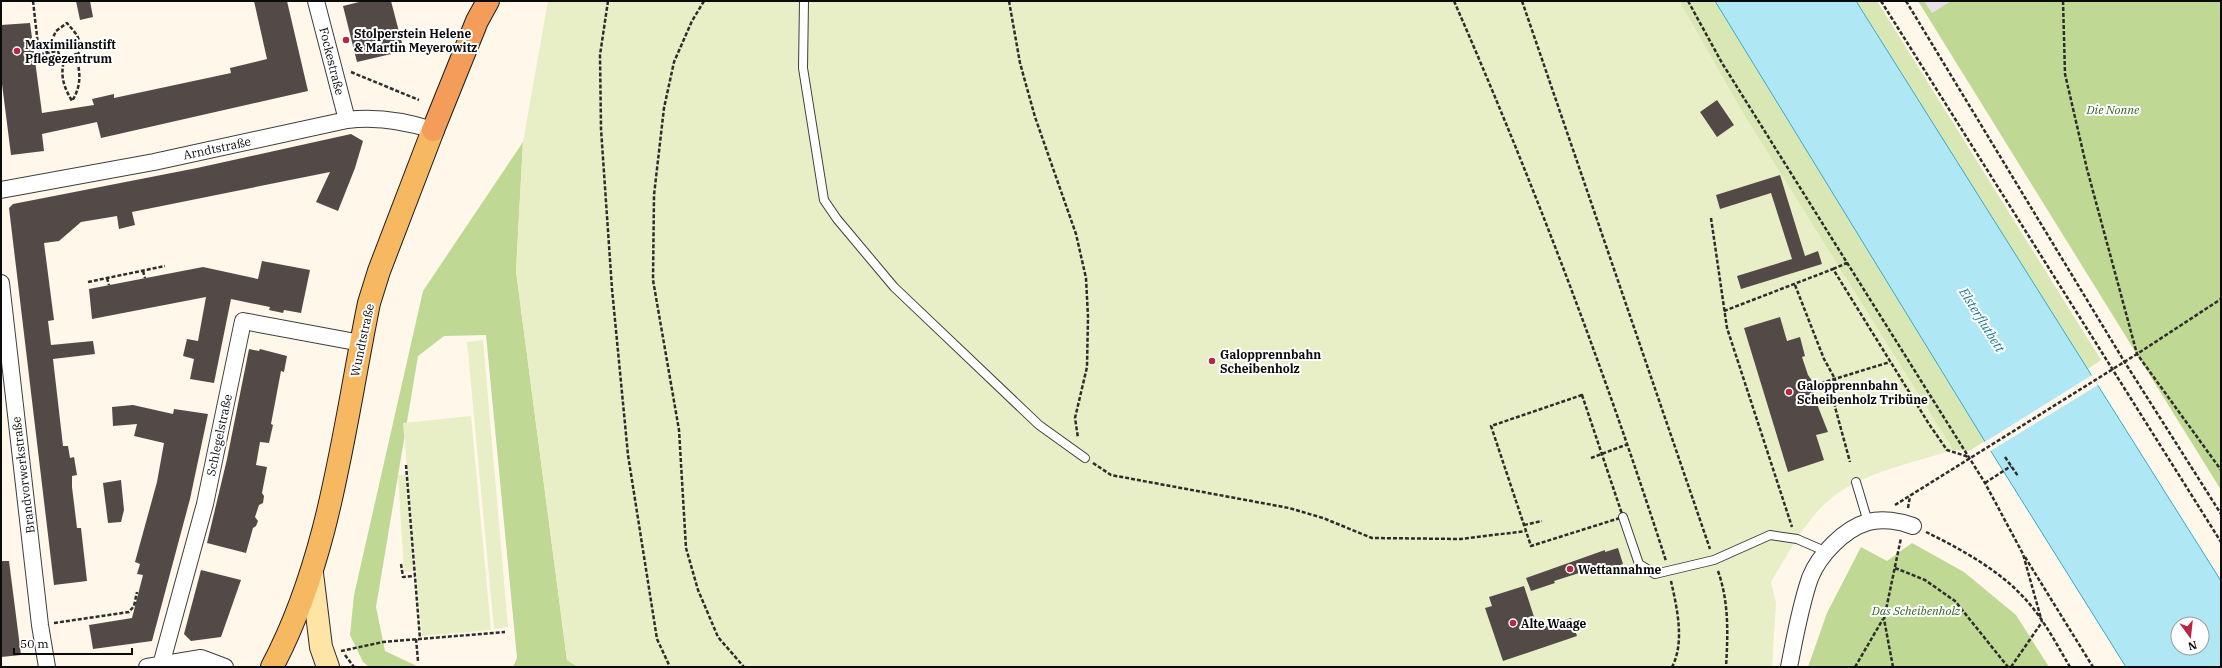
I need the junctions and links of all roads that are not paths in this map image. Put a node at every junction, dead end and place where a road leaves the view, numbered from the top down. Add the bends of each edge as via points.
1 (316, 1) edge
2 (489, 1) edge
3 (804, 1) edge
4 (480, 11) edge
5 (347, 120) junction
6 (433, 130) junction
7 (1, 190) edge
8 (1, 283) edge
9 (361, 343) junction
10 (1085, 458) road end
11 (1856, 482) dead end
12 (1623, 517) road end
13 (1868, 522) junction
14 (1909, 525) road end
15 (1827, 552) junction
16 (312, 573) junction
17 (333, 660) edge
18 (154, 666) edge
19 (47, 667) edge
20 (225, 667) edge
21 (272, 667) edge
22 (1789, 667) edge

1 - 5 street, Fockestraße
2 - 4 highway, Wundtstraße
3 - 10 lane via 803,68 824,200 894,287 1039,425
4 - 6 highway, Wundtstraße
5 - 6 street, Arndtstraße via 367,118 410,122
5 - 7 street, Arndtstraße via 154,162
6 - 9 main road, Wundtstraße via 379,270
8 - 19 street, Brandvorwerkstraße
9 - 16 main road, Wundtstraße
9 - 18 street, Schlegelstraße via 243,321 205,504
11 - 13 lane
12 - 15 lane via 1640,564 1655,574 1714,560 1770,535 1797,538
13 - 14 street via 1888,520
13 - 15 street via 1846,534
15 - 22 street via 1811,577 1802,602
16 - 17 main road via 321,646
16 - 21 main road, Wundtstraße
18 - 20 street via 201,658

